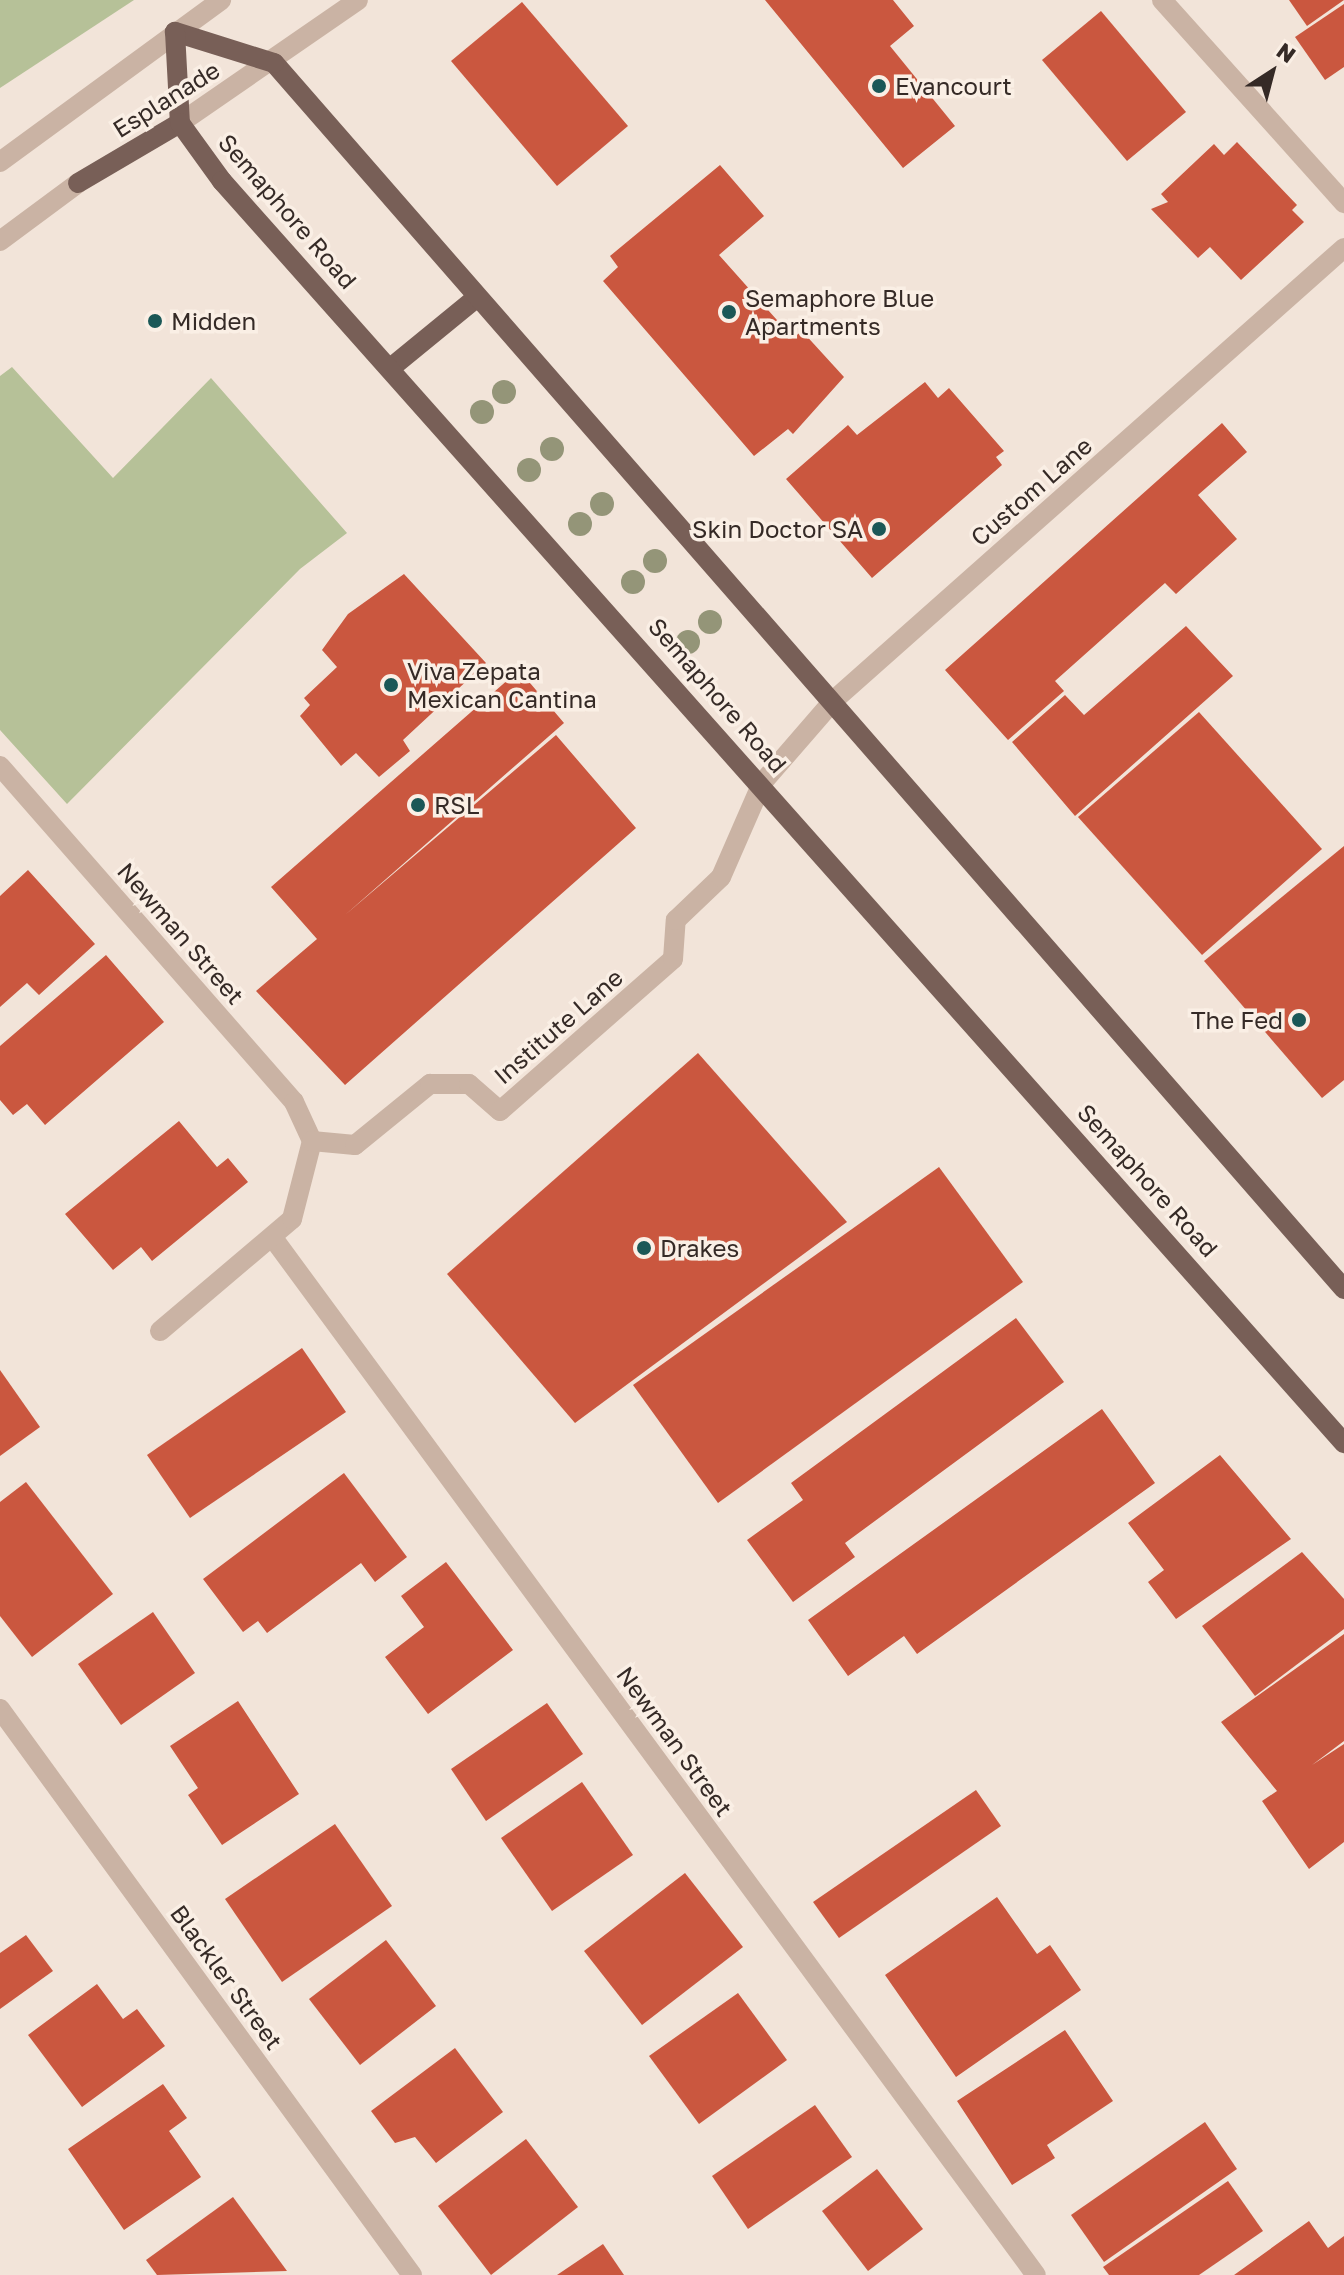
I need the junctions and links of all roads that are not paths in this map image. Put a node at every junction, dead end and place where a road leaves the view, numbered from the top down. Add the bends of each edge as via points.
1 (221, 0) edge
2 (358, 0) edge
3 (1162, 0) edge
4 (175, 32) junction
5 (274, 63) junction
6 (180, 123) junction
7 (0, 162) edge
8 (78, 183) joint
9 (1344, 203) edge
10 (0, 241) edge
11 (1344, 248) edge
12 (476, 298) junction
13 (393, 366) junction
14 (833, 701) junction
15 (0, 766) edge
16 (762, 783) junction
17 (312, 1141) junction
18 (273, 1238) junction
19 (1344, 1289) edge
20 (160, 1331) dead end
21 (1344, 1443) edge
22 (0, 1709) edge
23 (412, 2275) edge
24 (1036, 2275) edge

1 - 4 street, Esplanade
2 - 5 street, Esplanade
3 - 9 street
4 - 5 main road
4 - 6 main road
4 - 7 street, Esplanade
5 - 6 street, Esplanade
5 - 12 main road
6 - 8 main road, Esplanade
6 - 13 main road, Semaphore Road via 222,181
8 - 10 street, Esplanade
11 - 14 street, Custom Lane
12 - 13 main road
12 - 14 main road
13 - 16 main road, Semaphore Road
14 - 16 street, Custom Lane
14 - 19 main road
15 - 17 street, Newman Street via 294,1102
16 - 17 street, Institute Lane via 721,877 676,920 673,959 500,1111 469,1084 430,1084 355,1145
16 - 21 main road, Semaphore Road
17 - 18 street via 292,1219
18 - 20 street
18 - 24 street, Newman Street
22 - 23 street, Blackler Street

